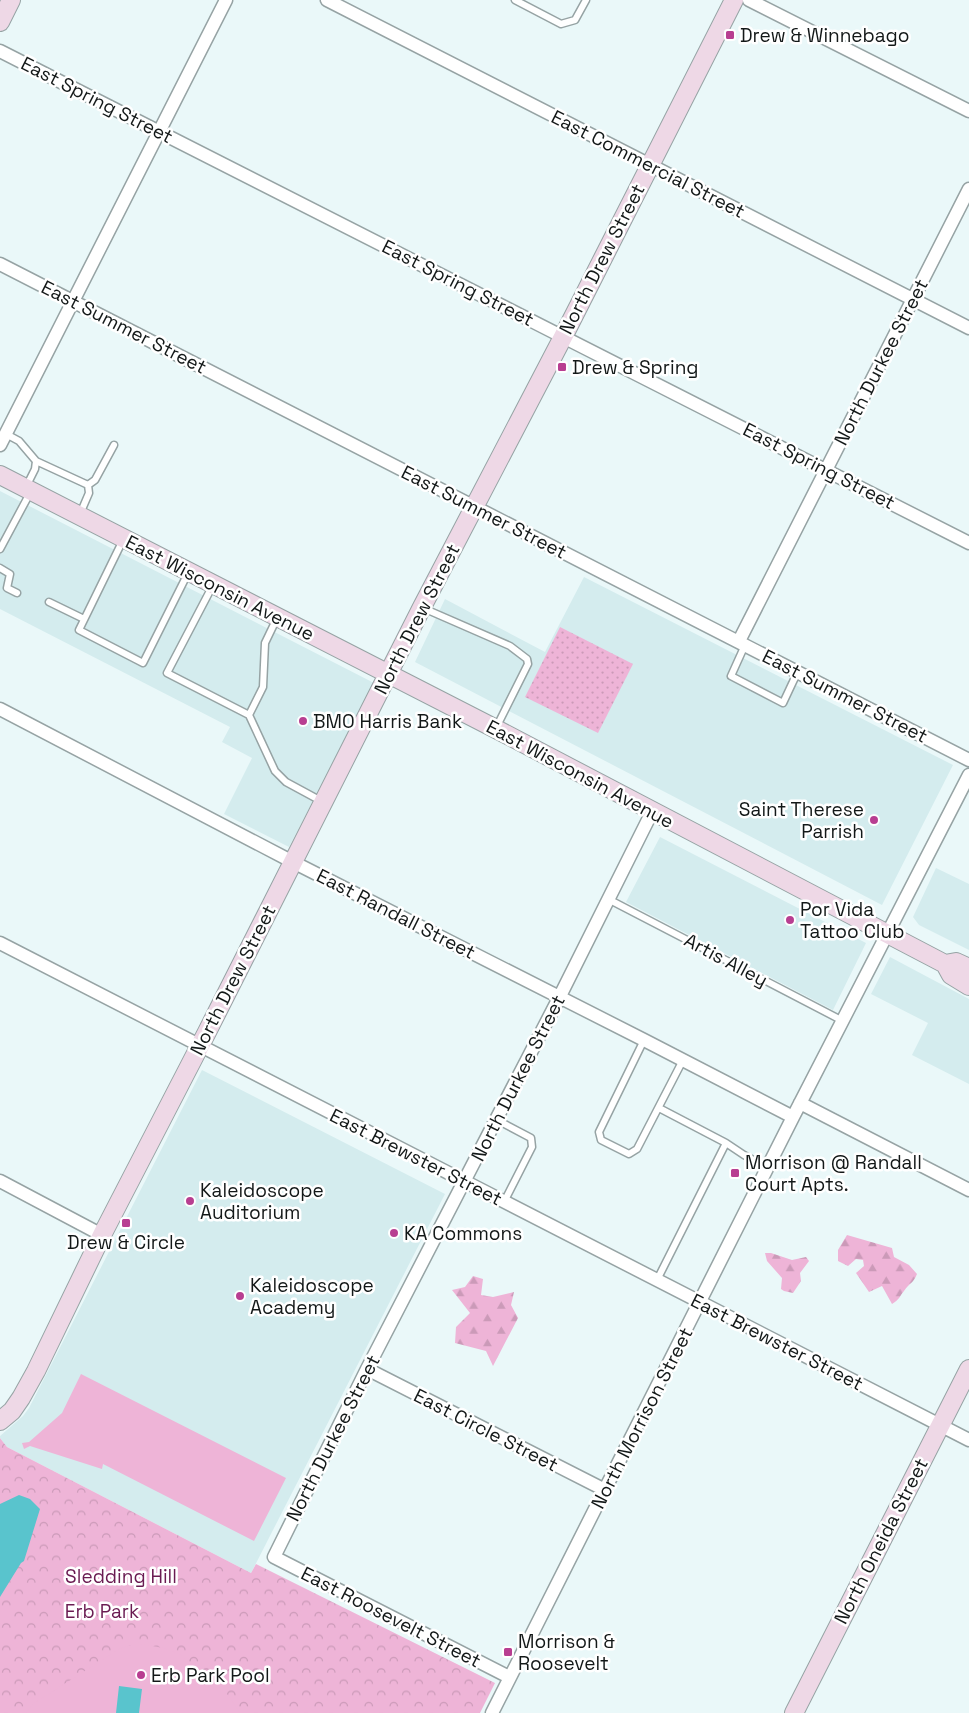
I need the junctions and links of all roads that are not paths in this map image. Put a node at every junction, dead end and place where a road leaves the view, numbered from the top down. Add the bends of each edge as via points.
1 (11, 0) edge
2 (226, 0) edge
3 (327, 0) edge
4 (515, 0) edge
5 (586, 0) edge
6 (734, 0) edge
7 (749, 0) edge
8 (0, 22) edge
9 (0, 50) edge
10 (969, 112) edge
11 (159, 132) junction
12 (649, 165) junction
13 (969, 189) edge
14 (0, 264) edge
15 (913, 299) junction
16 (72, 301) junction
17 (969, 328) edge
18 (563, 338) junction
19 (3, 439) edge
20 (114, 445) dead end
21 (36, 461) junction
22 (827, 470) junction
23 (0, 475) edge
24 (88, 485) junction
25 (28, 489) junction
26 (475, 507) junction
27 (80, 516) junction
28 (124, 538) junction
29 (969, 543) edge
30 (0, 549) edge
31 (0, 568) edge
32 (189, 572) junction
33 (214, 584) junction
34 (17, 593) dead end
35 (49, 602) dead end
36 (422, 607) junction
37 (278, 617) junction
38 (84, 619) junction
39 (742, 643) junction
40 (798, 671) junction
41 (388, 674) junction
42 (0, 709) edge
43 (249, 715) junction
44 (496, 729) junction
45 (969, 760) edge
46 (969, 775) edge
47 (323, 802) junction
48 (652, 812) junction
49 (293, 862) junction
50 (608, 899) junction
51 (888, 934) junction
52 (0, 943) edge
53 (945, 964) junction
54 (969, 968) edge
55 (969, 986) edge
56 (559, 998) junction
57 (842, 1021) junction
58 (644, 1040) junction
59 (200, 1046) junction
60 (683, 1060) junction
61 (800, 1103) junction
62 (659, 1108) junction
63 (793, 1117) junction
64 (497, 1120) junction
65 (726, 1143) junction
66 (768, 1168) junction
67 (0, 1182) edge
68 (464, 1182) junction
69 (969, 1190) edge
70 (504, 1202) junction
71 (102, 1235) junction
72 (657, 1280) junction
73 (700, 1302) junction
74 (969, 1369) edge
75 (367, 1370) junction
76 (0, 1421) edge
77 (940, 1425) junction
78 (969, 1440) edge
79 (605, 1490) junction
80 (274, 1556) joint
81 (509, 1677) junction
82 (492, 1713) edge
83 (794, 1713) edge

1 - 8 street
2 - 11 street
3 - 12 street, East Commercial Street
4 - 5 lane via 561,24 575,20
6 - 12 street, North Drew Street
7 - 10 street
9 - 11 street, East Spring Street
11 - 16 street
11 - 18 street, East Spring Street
12 - 15 street, East Commercial Street
12 - 18 street, North Drew Street
13 - 15 street, North Durkee Street
14 - 16 street, East Summer Street
15 - 17 street, East Commercial Street
15 - 22 street, North Durkee Street
16 - 19 street
16 - 26 street, East Summer Street
18 - 22 street, East Spring Street
18 - 26 street, North Drew Street
19 - 21 lane via 19,440
20 - 24 lane via 96,480
21 - 24 lane
21 - 25 lane
22 - 29 street, East Spring Street
22 - 39 street, North Durkee Street
23 - 25 street, East Wisconsin Avenue
24 - 27 lane via 89,493
25 - 27 street, East Wisconsin Avenue
25 - 30 lane
26 - 36 street, North Drew Street
26 - 39 street, East Summer Street
27 - 28 street, East Wisconsin Avenue
28 - 32 street, East Wisconsin Avenue
28 - 38 lane
31 - 34 lane via 10,574 7,588
32 - 33 street, East Wisconsin Avenue
32 - 38 lane via 143,663 79,630
33 - 37 street, East Wisconsin Avenue
33 - 43 lane via 167,673
35 - 38 lane
36 - 41 street, North Drew Street
36 - 44 lane via 510,646 527,659 528,664
37 - 41 street, East Wisconsin Avenue
37 - 43 lane via 265,643 263,687
39 - 40 street, East Summer Street
39 - 40 lane via 731,676 782,703
40 - 45 street, East Summer Street
41 - 44 street, East Wisconsin Avenue
41 - 47 street, North Drew Street
42 - 49 street, East Randall Street
43 - 47 lane via 275,771 286,782
44 - 48 street, East Wisconsin Avenue
46 - 51 street, North Morrison Street
47 - 49 street, North Drew Street
48 - 50 street, North Durkee Street
48 - 51 street, East Wisconsin Avenue
49 - 56 street, East Randall Street
49 - 59 street, North Drew Street
50 - 56 street, North Durkee Street
50 - 57 lane, Artis Alley
51 - 53 street, East Wisconsin Avenue
51 - 57 street, North Morrison Street
52 - 59 street, East Brewster Street
53 - 54 street, East Wisconsin Avenue via 956,962
53 - 55 street, East Wisconsin Avenue via 950,975
56 - 58 street, East Randall Street
56 - 64 street, North Durkee Street
57 - 61 street, North Morrison Street
58 - 60 street, East Randall Street
58 - 62 lane via 599,1132 600,1140 629,1154 637,1150
59 - 68 street, East Brewster Street
59 - 71 street, North Drew Street
60 - 62 lane
60 - 63 street, East Randall Street
61 - 63 street, North Morrison Street
61 - 69 street
62 - 65 lane
63 - 66 street, North Morrison Street
64 - 68 street, North Durkee Street
64 - 70 lane via 531,1138 532,1147
65 - 66 lane
65 - 72 lane
66 - 73 street, North Morrison Street
67 - 71 street
68 - 70 street, East Brewster Street
68 - 75 street, North Durkee Street
70 - 72 street, East Brewster Street
71 - 76 street, North Drew Street via 21,1398
72 - 73 street, East Brewster Street
73 - 77 street, East Brewster Street
73 - 79 street, North Morrison Street
74 - 77 street, North Oneida Street
75 - 79 street, East Circle Street
75 - 80 street, North Durkee Street
77 - 78 street, East Brewster Street
77 - 83 street, North Oneida Street
79 - 81 street, North Morrison Street
80 - 81 street, East Roosevelt Street
81 - 82 street, North Morrison Street

